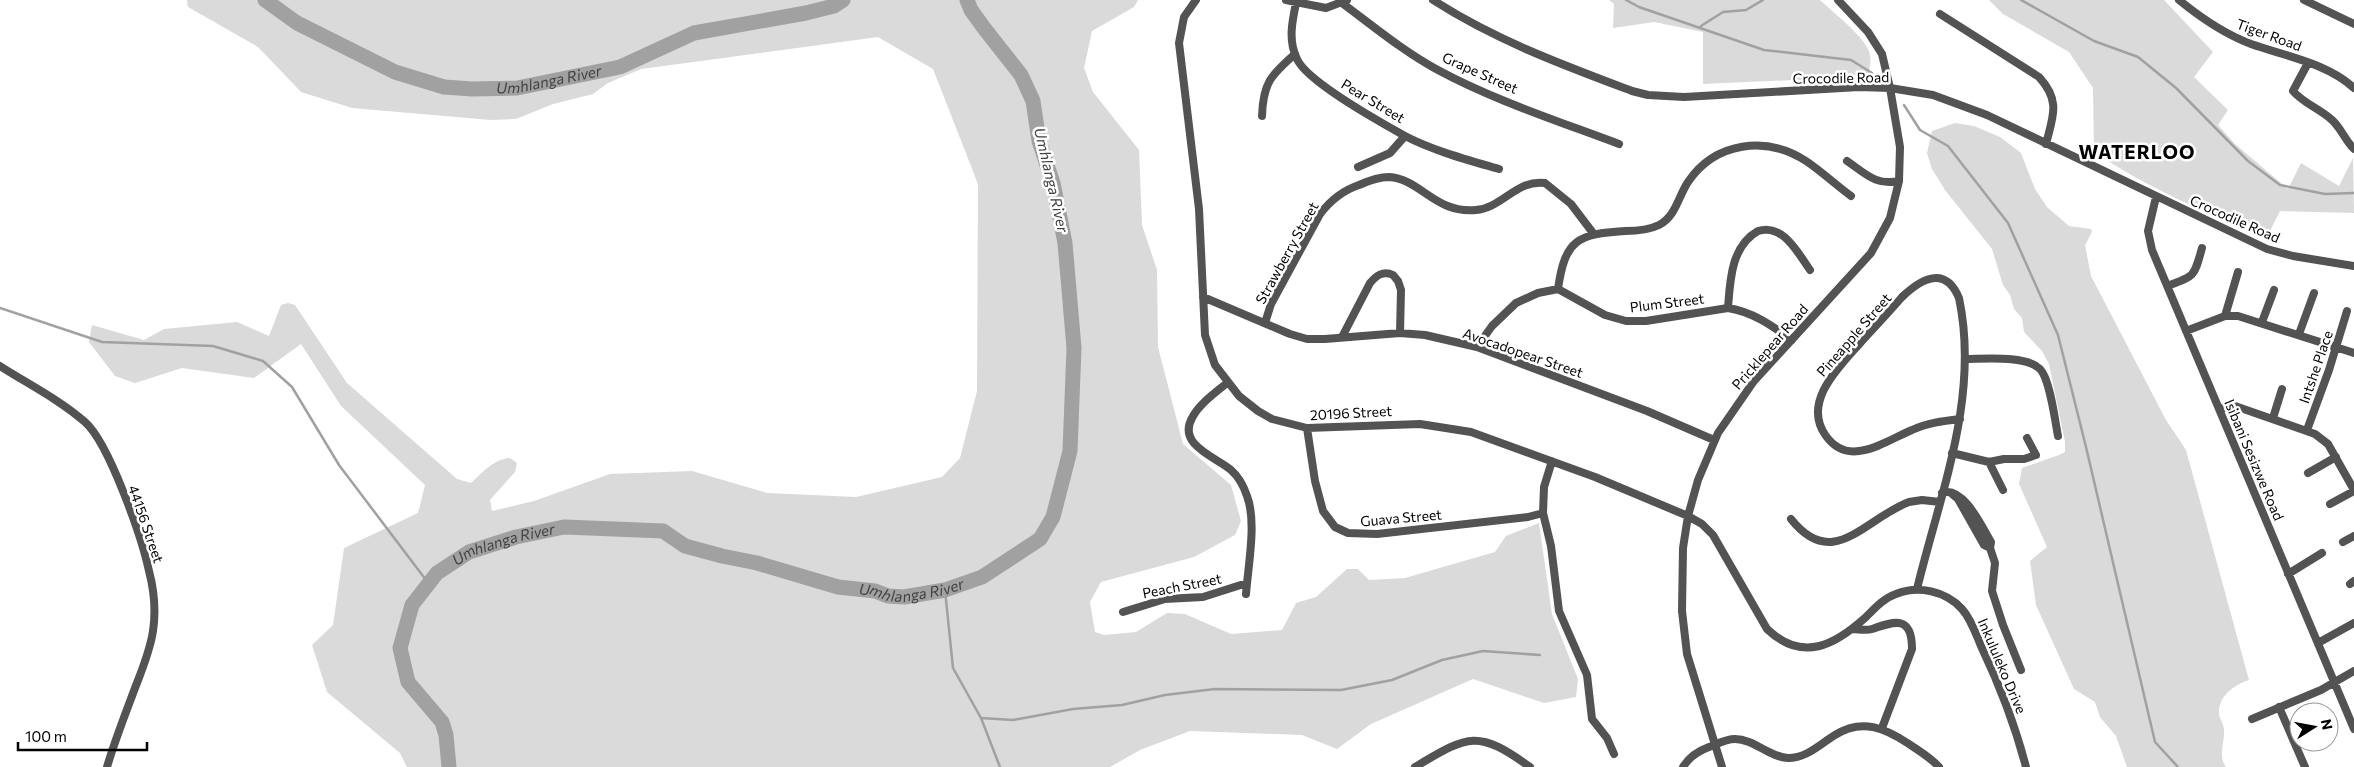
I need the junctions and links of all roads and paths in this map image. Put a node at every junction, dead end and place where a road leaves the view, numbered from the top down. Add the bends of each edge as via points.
1 (1196, 0) edge
2 (1286, 0) edge
3 (1433, 0) edge
4 (1838, 0) edge
5 (2178, 0) edge
6 (2304, 0) edge
7 (1345, 2) edge
8 (1296, 3) junction
9 (1940, 14) dead end
10 (2354, 24) edge
11 (1295, 54) junction
12 (2308, 63) junction
13 (1890, 88) junction
14 (2354, 88) edge
15 (1262, 116) dead end
16 (1406, 136) junction
17 (1619, 144) dead end
18 (2046, 144) junction
19 (2354, 149) edge
20 (1847, 161) dead end
21 (1358, 167) dead end
22 (1499, 169) dead end
23 (1899, 181) junction
24 (1850, 196) dead end
25 (2156, 197) junction
26 (1593, 233) junction
27 (2202, 248) dead end
28 (2354, 266) edge
29 (1810, 270) dead end
30 (2238, 272) dead end
31 (2167, 286) junction
32 (1558, 289) junction
33 (2274, 290) dead end
34 (2314, 293) dead end
35 (1203, 296) junction
36 (1728, 308) junction
37 (2347, 311) dead end
38 (2225, 316) junction
39 (2262, 322) junction
40 (1265, 323) junction
41 (2186, 331) junction
42 (1400, 333) junction
43 (2299, 334) junction
44 (1342, 337) junction
45 (1792, 340) junction
46 (2336, 347) junction
47 (1478, 348) junction
48 (2354, 353) edge
49 (1965, 359) junction
50 (0, 366) edge
51 (1227, 383) junction
52 (2282, 388) dead end
53 (2219, 409) junction
54 (2273, 418) junction
55 (1960, 419) junction
56 (1307, 428) junction
57 (2307, 430) junction
58 (2058, 436) dead end
59 (2027, 438) dead end
60 (1714, 440) junction
61 (1952, 453) junction
62 (2336, 457) junction
63 (1552, 461) junction
64 (1989, 462) junction
65 (2308, 473) dead end
66 (2004, 490) dead end
67 (2354, 490) edge
68 (1942, 493) junction
69 (1940, 502) junction
70 (2330, 504) dead end
71 (1543, 513) junction
72 (1688, 516) junction
73 (1791, 519) dead end
74 (2354, 536) edge
75 (2343, 542) dead end
76 (2322, 553) dead end
77 (2288, 574) junction
78 (1247, 583) junction
79 (1918, 589) junction
80 (1246, 594) dead end
81 (1123, 612) dead end
82 (2354, 623) edge
83 (1852, 629) junction
84 (2318, 643) junction
85 (2021, 670) dead end
86 (2354, 671) edge
87 (2334, 682) junction
88 (2280, 708) junction
89 (2252, 719) dead end
90 (1882, 728) junction
91 (2354, 729) edge
92 (1714, 745) junction
93 (1614, 754) dead end
94 (107, 767) edge
95 (1415, 767) edge
96 (1530, 767) edge
97 (1683, 767) edge
98 (1722, 767) edge
99 (1939, 767) edge
100 (2026, 767) edge
101 (2305, 767) edge

1 - 35 street, 20196 Street via 1186,11 1179,35 1199,209
2 - 8 street
3 - 13 street, Crocodile Road via 1470,23 1526,50 1648,95
4 - 13 street, Pricklepear Road via 1877,45
5 - 12 street, Tiger Road via 2228,34
6 - 10 street
7 - 8 street via 1326,8
7 - 17 street, Grape Street via 1408,51 1436,68
8 - 11 street, Pear Street via 1291,28
9 - 18 street via 2046,85 2052,94 2054,107
11 - 15 street via 1269,80 1262,99
11 - 16 street, Pear Street via 1304,70 1324,85
12 - 14 street, Tiger Road
12 - 19 street via 2293,91 2332,120
13 - 18 street, Crocodile Road via 1957,102
13 - 23 street, Pricklepear Road via 1900,147
16 - 21 street via 1390,153
16 - 22 street, Pear Street
18 - 25 street, Crocodile Road
20 - 23 street via 1877,182
23 - 45 street, Pricklepear Road via 1890,218 1870,252
24 - 26 street via 1806,160 1787,151 1768,146 1736,146 1722,151 1698,168 1671,215 1662,223 1650,229
25 - 28 street, Crocodile Road via 2267,249
25 - 31 street, Isibani Sesizwe Road via 2149,220 2149,239
26 - 32 street via 1578,241 1566,254
26 - 40 street, Strawberry Street via 1572,204 1545,183 1524,186 1486,208 1466,211 1442,205 1397,179 1375,179 1346,191 1325,208 1271,304
27 - 31 street via 2191,277
29 - 36 street via 1785,237 1774,231 1758,231 1743,245 1733,266
30 - 38 street
31 - 41 street, Isibani Sesizwe Road
32 - 36 street, Plum Street via 1605,315 1626,321 1646,321
32 - 47 street via 1538,293 1516,303 1492,326
33 - 39 street
34 - 43 street
35 - 40 street, Avocadopear Street
35 - 51 street, 20196 Street via 1208,346
36 - 45 street, Plum Street via 1758,316
37 - 46 street, Intshe Place
38 - 39 street
38 - 41 street
39 - 43 street
40 - 44 street, Avocadopear Street via 1307,339
41 - 53 street, Isibani Sesizwe Road
42 - 44 street, Avocadopear Street
42 - 44 street via 1400,285 1392,275 1384,273 1370,283
42 - 47 street, Avocadopear Street via 1425,335
43 - 46 street
45 - 60 street, Pricklepear Road via 1754,381
46 - 48 street
46 - 57 street, Intshe Place
47 - 60 street, Avocadopear Street
49 - 55 street, Pineapple Street
49 - 55 street, Pineapple Street via 1964,322 1956,291 1946,281 1929,279 1902,297 1838,369 1824,389 1819,406 1821,427 1829,440 1839,448 1853,451 1872,448 1923,426
49 - 58 street via 2028,362 2040,370 2048,388
50 - 94 street, 44156 Street via 56,401 86,423 95,434 122,490 150,571 154,612 149,652
51 - 56 street, 20196 Street via 1258,411 1282,423
51 - 78 street via 1196,413 1189,430 1198,448 1233,472 1247,494 1252,514
52 - 54 street
53 - 54 street via 2235,406
53 - 77 street, Isibani Sesizwe Road
54 - 57 street
55 - 61 street, Pineapple Street
56 - 63 street, 20196 Street via 1334,429 1396,423 1440,425 1486,437
56 - 71 street, Guava Street via 1323,511 1331,523 1348,533 1390,533
57 - 62 street via 2324,440
59 - 64 street via 2036,455
60 - 72 street, Pricklepear Road
61 - 64 street
61 - 68 street, Pineapple Street
62 - 65 street
62 - 67 street
63 - 71 street via 1544,487
63 - 72 street, 20196 Street
64 - 66 street
67 - 70 street
68 - 69 street, Pineapple Street
68 - 85 street via 1955,492 1968,504 1991,542 1996,563 1992,591
69 - 73 street via 1909,502 1843,539 1829,543 1814,540
69 - 79 street, Pineapple Street
71 - 93 street via 1551,546 1559,611 1588,675 1592,719 1612,746
72 - 83 street, Inkululeko Drive via 1713,535 1762,622 1779,638 1801,647 1816,647 1834,642
72 - 92 street, Pricklepear Road via 1681,570 1683,627 1687,654
74 - 75 street
76 - 77 street
77 - 84 street, Isibani Sesizwe Road
78 - 80 street
78 - 81 street, Peach Street via 1202,597 1165,599
79 - 83 street, Inkululeko Drive via 1889,597
79 - 100 street, Inkululeko Drive via 1947,597 1967,616 2002,692
82 - 84 street
83 - 90 street via 1870,630 1893,622 1905,626 1911,636 1912,649
84 - 87 street, Isibani Sesizwe Road
86 - 87 street
87 - 88 street
87 - 91 street, Isibani Sesizwe Road
88 - 89 street
88 - 101 street
90 - 92 street via 1867,725 1850,728 1808,753 1794,757 1777,756 1735,739
90 - 99 street via 1923,753
92 - 97 street via 1695,754
92 - 98 street, Pricklepear Road
95 - 96 street via 1452,745 1477,739 1499,746

